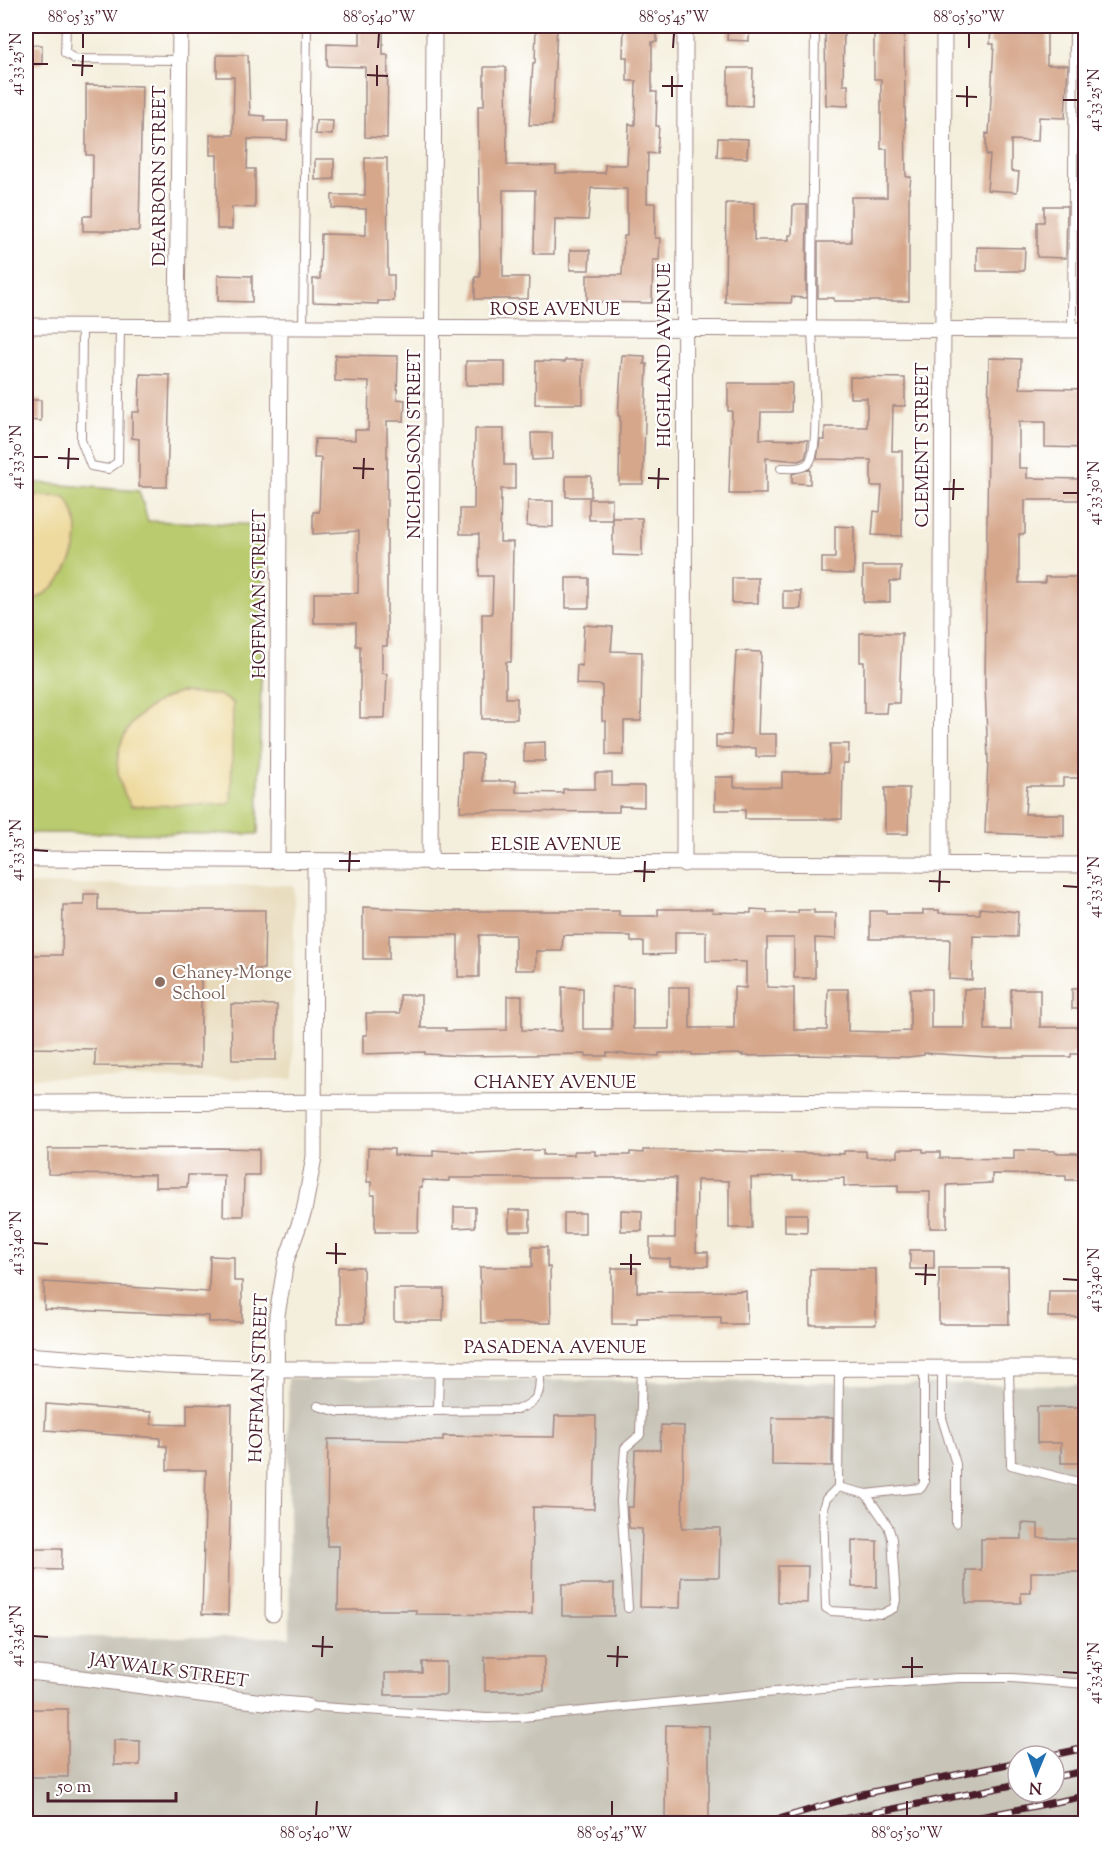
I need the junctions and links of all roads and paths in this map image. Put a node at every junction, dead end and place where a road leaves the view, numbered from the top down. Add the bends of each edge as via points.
1 (66, 26) edge
2 (180, 26) edge
3 (307, 26) edge
4 (434, 26) edge
5 (685, 26) edge
6 (815, 26) edge
7 (944, 26) edge
8 (1074, 26) edge
9 (179, 60) junction
10 (26, 326) edge
11 (82, 326) junction
12 (120, 327) junction
13 (177, 327) junction
14 (280, 327) junction
15 (303, 327) junction
16 (683, 328) junction
17 (434, 329) junction
18 (812, 329) junction
19 (942, 329) junction
20 (1079, 330) edge
21 (781, 468) dead end
22 (26, 859) edge
23 (277, 861) junction
24 (315, 861) junction
25 (430, 863) junction
26 (684, 864) junction
27 (941, 865) junction
28 (1086, 865) edge
29 (26, 1103) edge
30 (316, 1103) junction
31 (1086, 1104) edge
32 (26, 1355) edge
33 (440, 1367) junction
34 (540, 1367) junction
35 (642, 1367) junction
36 (839, 1367) junction
37 (924, 1367) junction
38 (942, 1367) junction
39 (1009, 1368) junction
40 (1086, 1368) edge
41 (277, 1369) junction
42 (318, 1406) dead end
43 (438, 1411) junction
44 (1086, 1484) edge
45 (838, 1487) junction
46 (866, 1494) junction
47 (956, 1523) dead end
48 (628, 1608) dead end
49 (273, 1614) dead end
50 (26, 1672) edge
51 (1086, 1684) edge
52 (306, 1706) joint

1 - 9 lane via 65,53 75,59
2 - 9 street, DEARBORN STREET
3 - 15 lane
4 - 17 street, NICHOLSON STREET
5 - 16 street, HIGHLAND AVENUE
6 - 18 lane
7 - 19 street, CLEMENT STREET
8 - 20 lane
9 - 13 street, DEARBORN STREET
10 - 11 street, ROSE AVENUE
11 - 12 street, ROSE AVENUE
11 - 12 lane via 81,440 91,466 108,469 118,462
12 - 13 street, ROSE AVENUE
13 - 14 street, ROSE AVENUE
14 - 15 street, ROSE AVENUE
14 - 23 street, HOFFMAN STREET
15 - 17 street, ROSE AVENUE
16 - 17 street, ROSE AVENUE
16 - 18 street, ROSE AVENUE
16 - 26 street, HIGHLAND AVENUE
17 - 25 street, NICHOLSON STREET
18 - 19 street, ROSE AVENUE
18 - 21 lane via 812,455 803,467
19 - 20 street, ROSE AVENUE
19 - 27 street, CLEMENT STREET
22 - 23 street, ELSIE AVENUE
23 - 24 street, ELSIE AVENUE
24 - 25 street, ELSIE AVENUE
24 - 30 street, HOFFMAN STREET
25 - 26 street, ELSIE AVENUE
26 - 27 street, ELSIE AVENUE
27 - 28 street, ELSIE AVENUE
29 - 30 street, CHANEY AVENUE
30 - 31 street, CHANEY AVENUE
30 - 41 street, HOFFMAN STREET via 311,1184 280,1286
32 - 41 street, PASADENA AVENUE
33 - 34 street, PASADENA AVENUE
33 - 41 street, PASADENA AVENUE
33 - 43 lane
34 - 35 street, PASADENA AVENUE
34 - 43 lane via 540,1393 531,1405 516,1410
35 - 36 street, PASADENA AVENUE
35 - 48 lane via 640,1435 625,1448 621,1501
36 - 37 street, PASADENA AVENUE
36 - 45 lane
37 - 38 street, PASADENA AVENUE
37 - 46 lane via 924,1483 921,1488
38 - 39 street, PASADENA AVENUE
38 - 47 lane via 942,1418 956,1464
39 - 40 street, PASADENA AVENUE
39 - 44 lane via 1011,1465
41 - 49 street, HOFFMAN STREET
42 - 43 lane via 339,1412
45 - 46 lane
45 - 46 lane via 823,1508 825,1602 831,1611 882,1614 894,1608 892,1539 888,1526
50 - 52 street, JAYWALK STREET
51 - 52 lane via 958,1678 487,1718

